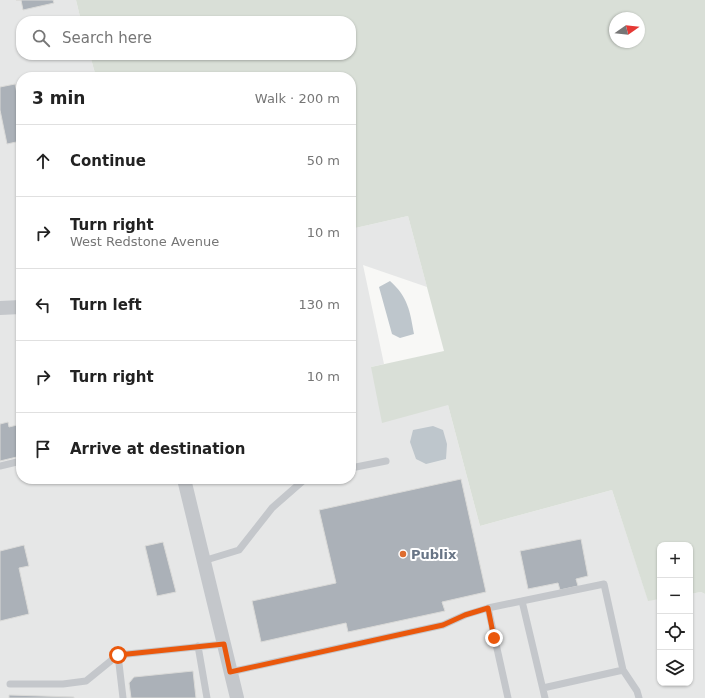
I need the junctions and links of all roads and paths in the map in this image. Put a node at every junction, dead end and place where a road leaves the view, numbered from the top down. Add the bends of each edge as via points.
1 (16, 307) edge
2 (0, 308) edge
3 (386, 461) dead end
4 (16, 462) edge
5 (0, 466) edge
6 (356, 467) edge
7 (185, 484) edge
8 (298, 484) edge
9 (204, 561) junction
10 (522, 601) junction
11 (488, 608) junction
12 (224, 644) junction
13 (198, 646) junction
14 (118, 655) junction
15 (623, 670) junction
16 (230, 672) junction
17 (10, 684) dead end
18 (543, 688) junction
19 (123, 698) edge
20 (207, 698) edge
21 (237, 698) edge
22 (508, 698) edge
23 (545, 698) edge
24 (639, 698) edge

1 - 2 street
3 - 6 lane
4 - 5 lane
7 - 9 street
8 - 9 lane via 272,508 239,550
9 - 12 street
10 - 11 lane
10 - 15 lane via 604,584
10 - 18 lane
11 - 16 lane via 443,625
11 - 22 lane
12 - 13 lane
12 - 16 street
13 - 14 lane
13 - 20 lane
14 - 17 lane via 86,681 63,684
14 - 19 lane
15 - 18 lane
15 - 24 lane
16 - 21 street
18 - 23 lane

